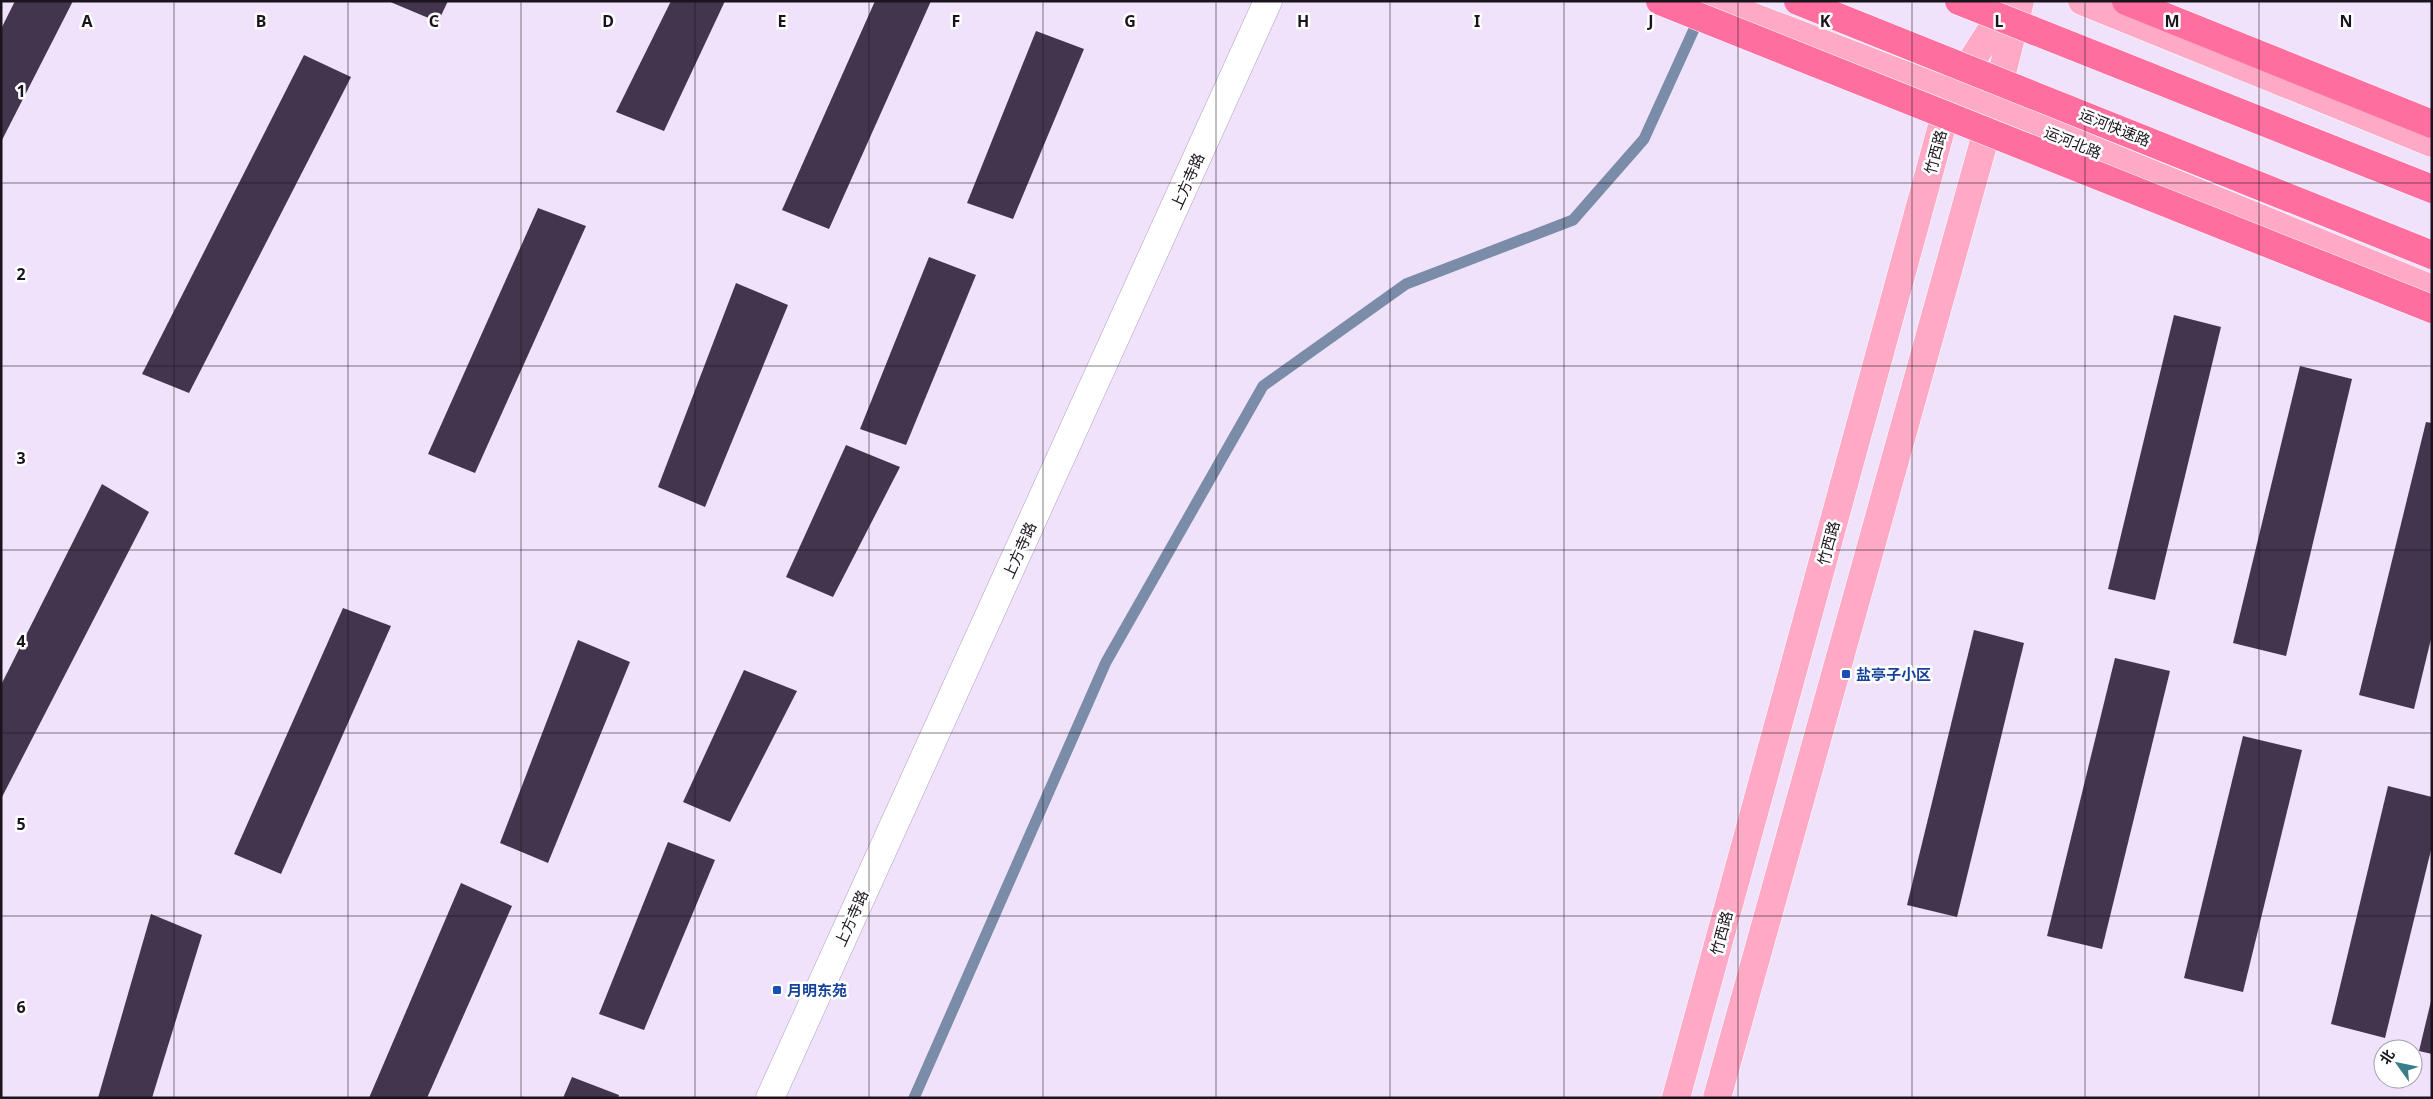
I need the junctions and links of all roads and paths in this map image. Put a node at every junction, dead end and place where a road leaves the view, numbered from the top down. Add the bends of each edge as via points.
1 (1268, 1) edge
2 (1660, 1) edge
3 (1712, 1) edge
4 (1798, 1) edge
5 (1959, 1) edge
6 (2010, 1) edge
7 (2020, 1) edge
8 (2082, 1) edge
9 (2126, 1) edge
10 (1951, 93) junction
11 (1993, 110) junction
12 (2432, 124) edge
13 (2432, 143) edge
14 (2432, 189) edge
15 (2432, 255) edge
16 (2432, 289) edge
17 (2432, 309) edge
18 (770, 1098) edge
19 (1676, 1098) edge
20 (1717, 1098) edge

1 - 18 street, 上方寺路
2 - 17 highway, bridge
3 - 10 main road, 运河北路
4 - 15 highway, 运河快速路, bridge
5 - 14 highway, bridge
6 - 10 main road, 竹西路
7 - 11 main road
8 - 13 main road
9 - 12 highway
10 - 11 main road, 运河北路
10 - 19 main road, 竹西路
11 - 16 main road, 运河北路
11 - 20 main road

